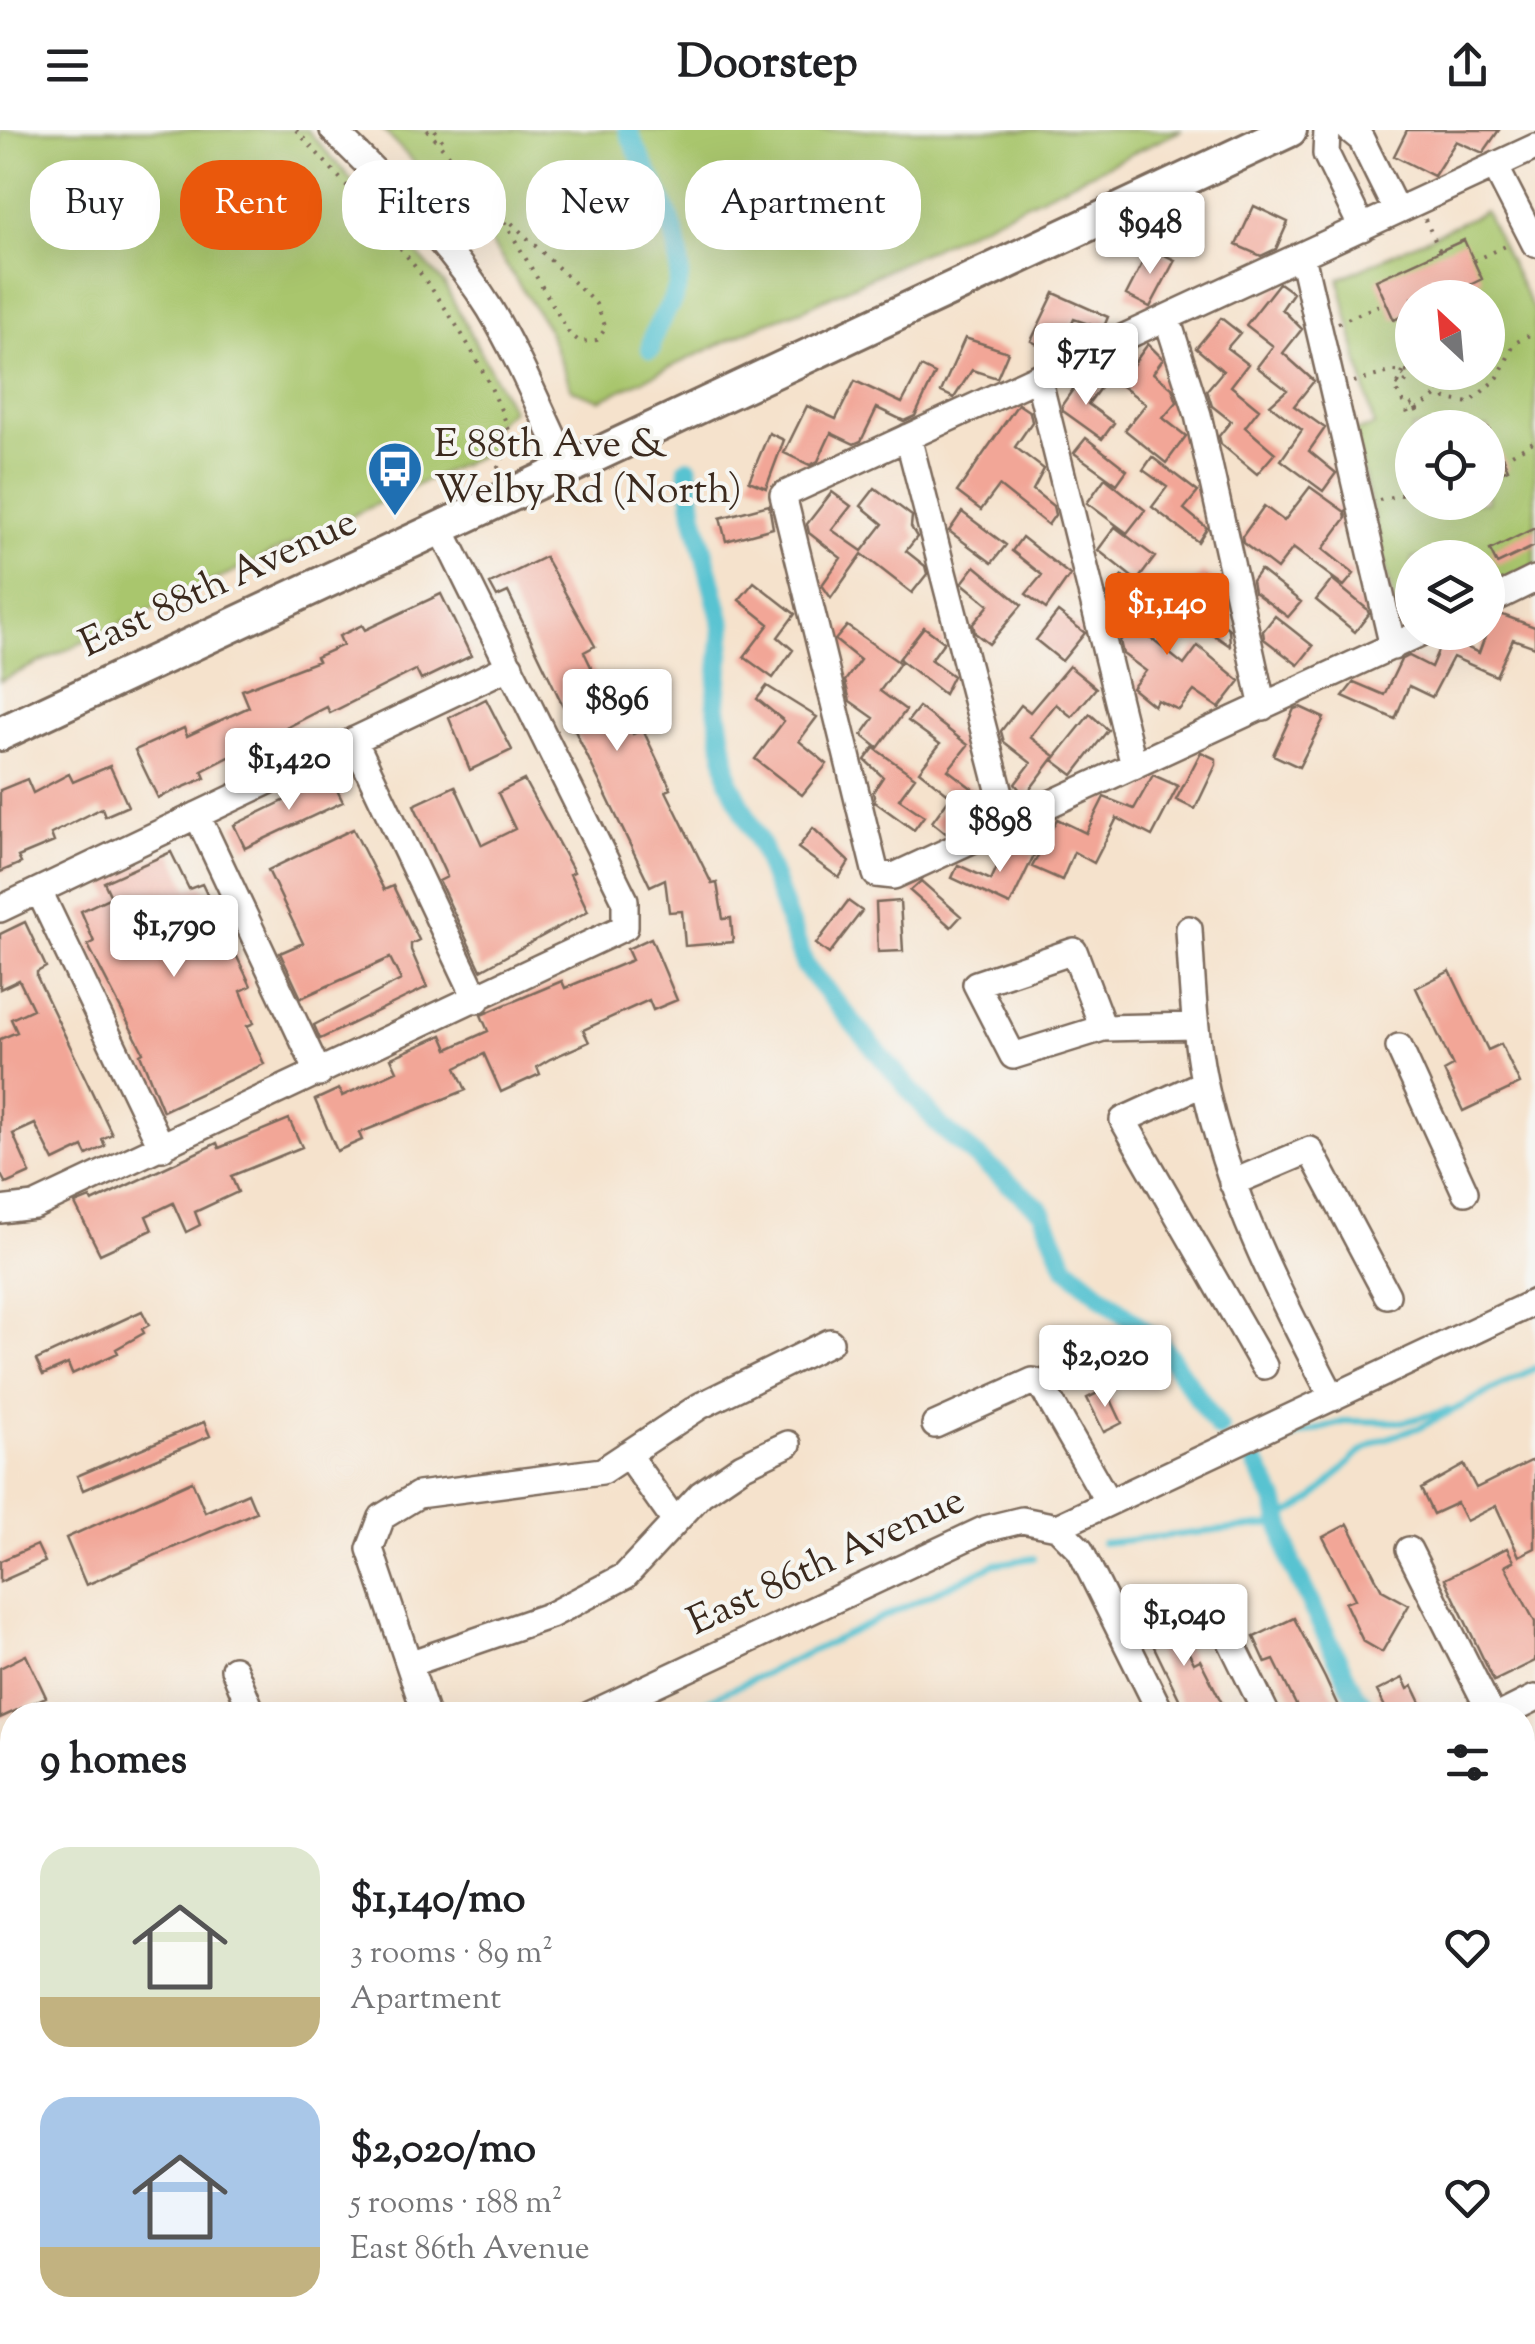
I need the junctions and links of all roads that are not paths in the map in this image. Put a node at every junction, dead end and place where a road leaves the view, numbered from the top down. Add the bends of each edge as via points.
1 (334, 130) edge
2 (1290, 130) edge
3 (1327, 130) edge
4 (1350, 130) edge
5 (1535, 147) edge
6 (1496, 166) junction
7 (1406, 205) junction
8 (1362, 228) junction
9 (1533, 240) edge
10 (1302, 256) junction
11 (1167, 318) junction
12 (1038, 377) junction
13 (908, 437) junction
14 (568, 468) junction
15 (441, 528) junction
16 (1535, 579) edge
17 (1505, 594) edge
18 (1393, 646) joint
19 (510, 666) junction
20 (1263, 706) junction
21 (0, 734) edge
22 (354, 740) junction
23 (1134, 766) junction
24 (197, 815) junction
25 (1008, 824) junction
26 (39, 891) junction
27 (0, 909) edge
28 (1189, 929) dead end
29 (477, 1000) junction
30 (1194, 1026) junction
31 (1103, 1028) junction
32 (1398, 1047) dead end
33 (319, 1074) junction
34 (1204, 1084) junction
35 (162, 1148) junction
36 (1232, 1183) junction
37 (1465, 1192) dead end
38 (0, 1210) edge
39 (1386, 1295) dead end
40 (1535, 1302) edge
41 (830, 1342) dead end
42 (1264, 1366) dead end
43 (1334, 1398) junction
44 (936, 1424) dead end
45 (788, 1444) dead end
46 (627, 1454) junction
47 (1108, 1502) junction
48 (674, 1520) junction
49 (1057, 1527) junction
50 (1410, 1550) dead end
51 (1217, 1613) dead end
52 (408, 1664) junction
53 (234, 1668) dead end
54 (248, 1702) edge
55 (421, 1702) edge
56 (617, 1702) edge
57 (1156, 1702) edge
58 (1261, 1702) edge
59 (1486, 1702) edge

1 - 14 street via 468,277
2 - 14 main road, East 88th Avenue
3 - 8 street via 1326,154
4 - 7 street
5 - 6 street
6 - 7 street
6 - 9 street
7 - 8 street
8 - 10 street
10 - 11 street
10 - 18 street
11 - 12 street
11 - 20 street via 1198,415
12 - 13 street
12 - 23 street
13 - 25 street
13 - 25 street via 784,495 876,874 894,876
14 - 15 main road, East 88th Avenue
15 - 19 street
15 - 21 main road, East 88th Avenue
16 - 17 street
18 - 20 street
19 - 22 street
19 - 29 street via 628,913 616,934
20 - 23 street
22 - 24 street
22 - 29 street
23 - 25 street
24 - 26 street
24 - 33 street
26 - 27 street
26 - 35 street
28 - 30 street
29 - 33 street
30 - 31 street
30 - 34 street
31 - 31 street via 1013,1056 976,984 1074,951
32 - 37 street
33 - 35 street
34 - 36 street
34 - 42 street via 1123,1120
35 - 38 street via 34,1206
36 - 39 street via 1310,1150
36 - 43 street
40 - 43 street
41 - 46 street via 700,1406
43 - 47 street
44 - 47 street via 1040,1383
45 - 48 street via 742,1466
46 - 48 street
46 - 52 street via 602,1471 418,1495 382,1517 370,1549
47 - 49 street
48 - 52 street via 625,1576 551,1614
49 - 56 street, East 86th Avenue via 1022,1520 985,1528
49 - 57 street via 1080,1550
50 - 59 street
51 - 58 street
52 - 55 street
53 - 54 street

